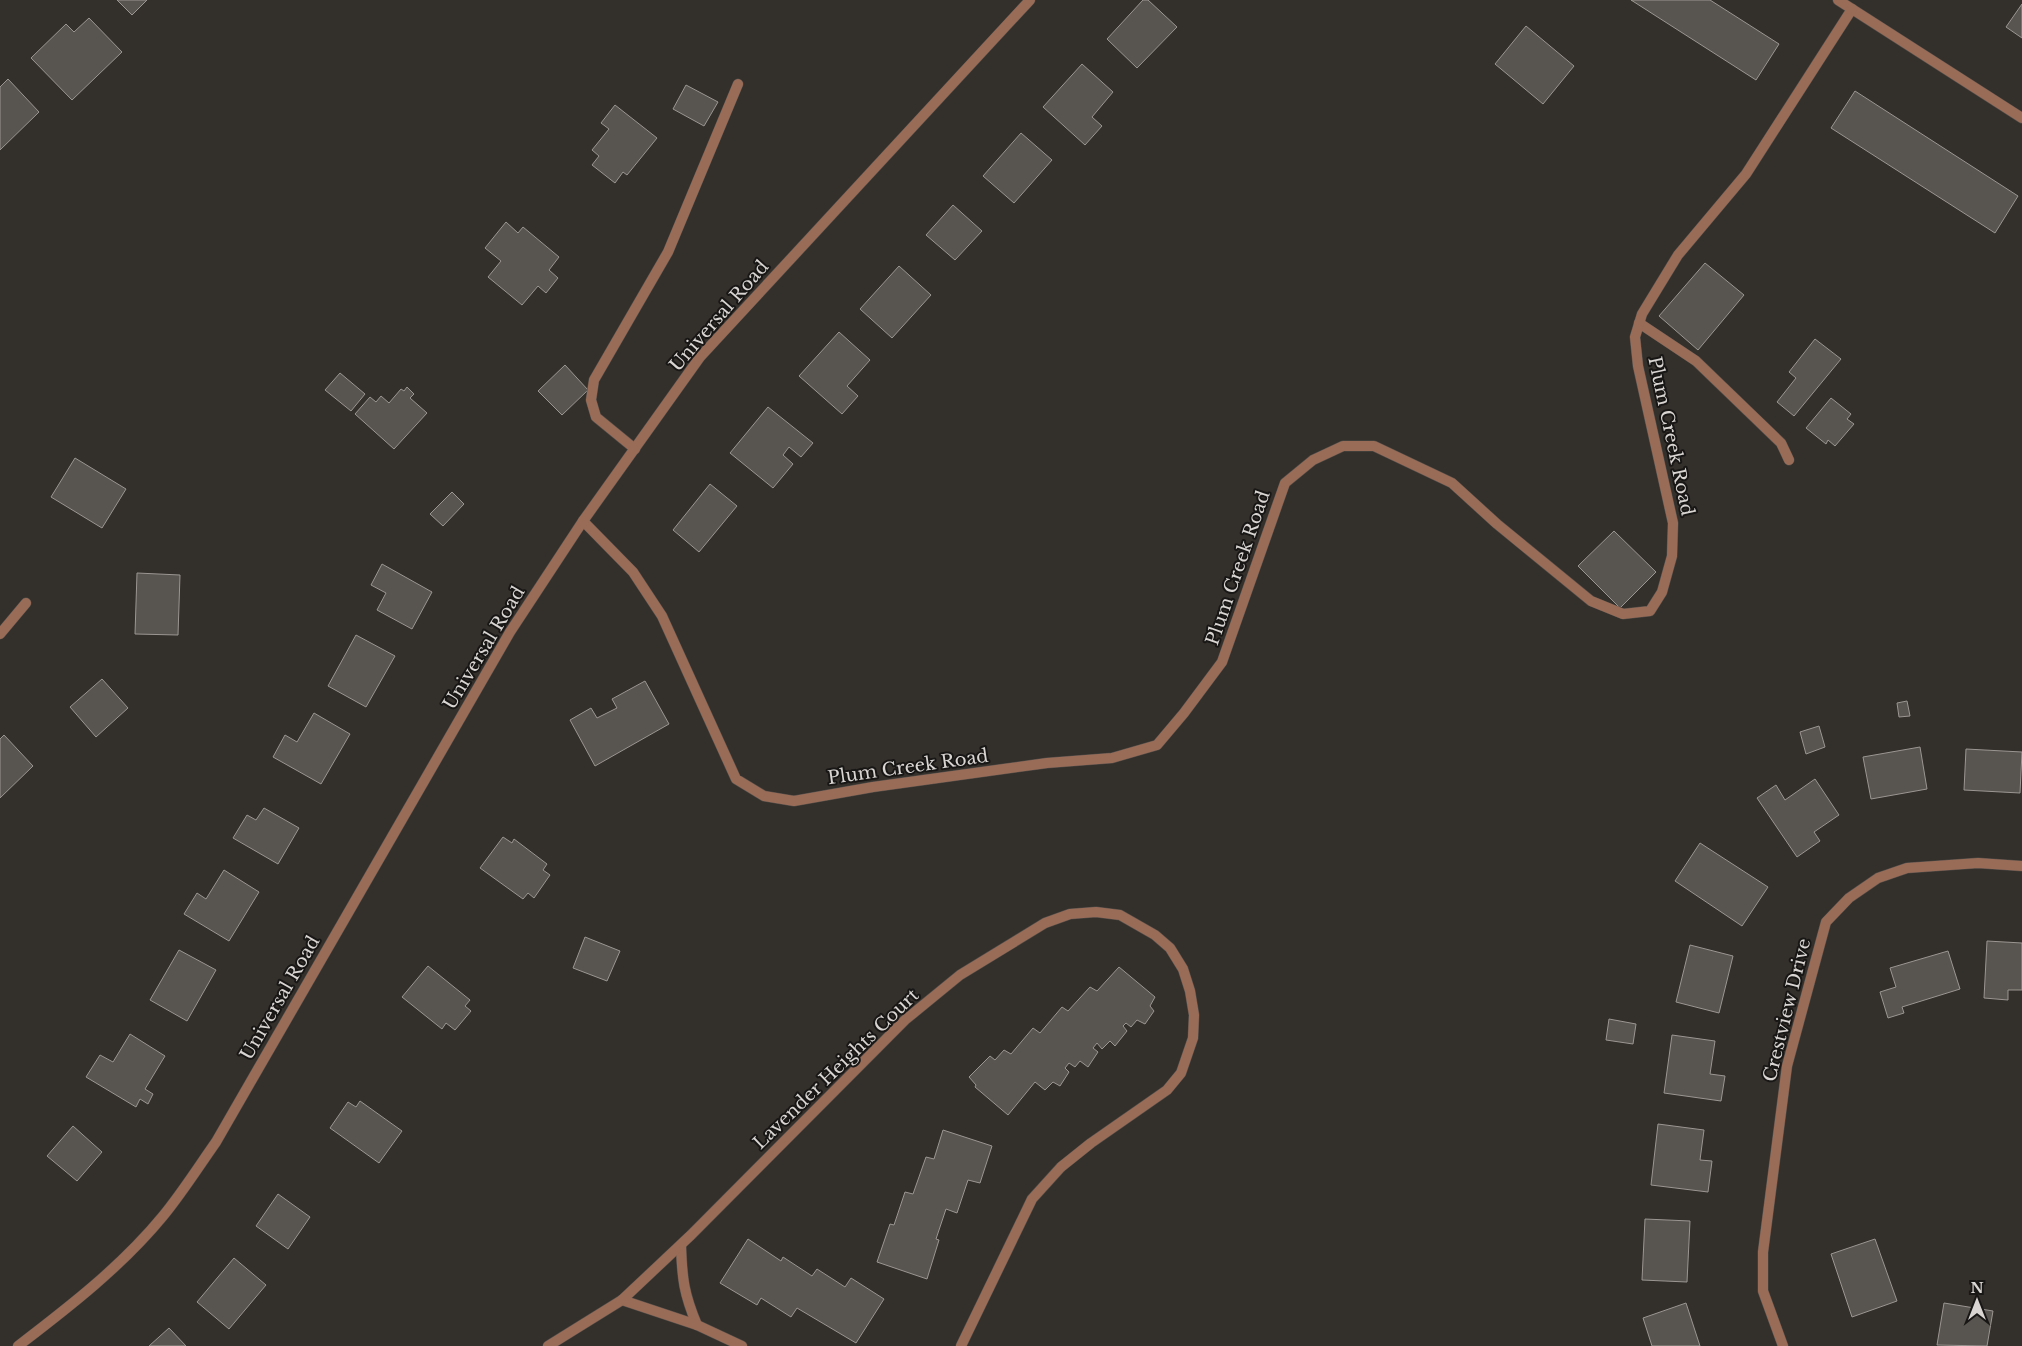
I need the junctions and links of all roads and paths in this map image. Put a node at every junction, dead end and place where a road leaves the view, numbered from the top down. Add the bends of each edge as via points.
1 (1030, 0) edge
2 (1838, 0) edge
3 (1852, 9) junction
4 (738, 84) dead end
5 (2022, 118) edge
6 (1639, 323) junction
7 (635, 449) junction
8 (1788, 460) dead end
9 (583, 521) junction
10 (26, 603) dead end
11 (0, 634) edge
12 (2022, 866) edge
13 (680, 1245) junction
14 (622, 1300) junction
15 (697, 1326) junction
16 (18, 1346) edge
17 (548, 1346) edge
18 (742, 1346) edge
19 (960, 1346) edge
20 (1783, 1346) edge

1 - 7 street, Universal Road via 700,357
2 - 3 street
3 - 5 street
3 - 6 street, Plum Creek Road via 1746,174 1678,255 1647,303
4 - 7 street via 668,252 594,380 591,400 596,417
6 - 8 street via 1696,361 1780,443
6 - 9 street, Plum Creek Road via 1635,337 1638,366 1673,524 1672,556 1662,592 1650,611 1623,614 1591,601 1452,483 1374,446 1343,446 1313,460 1284,483 1222,662 1157,745 1112,758 874,787 794,801 764,796 736,779 662,616 633,572
7 - 9 street, Universal Road
9 - 16 street, Universal Road via 510,632 216,1142 163,1216 124,1258 69,1307
10 - 11 street
12 - 20 street, Crestview Drive via 1978,863 1907,868 1878,878 1849,898 1826,922 1787,1066 1763,1252 1763,1291
13 - 14 street, Lavender Heights Court
13 - 15 street via 681,1275
13 - 19 street, Lavender Heights Court via 905,1020 960,975 1045,922 1070,914 1096,912 1120,915 1155,935 1170,948 1183,969 1194,1015 1192,1038 1181,1073 1167,1090 1060,1168 1032,1199
14 - 15 street
14 - 17 street, Lavender Heights Court
15 - 18 street

